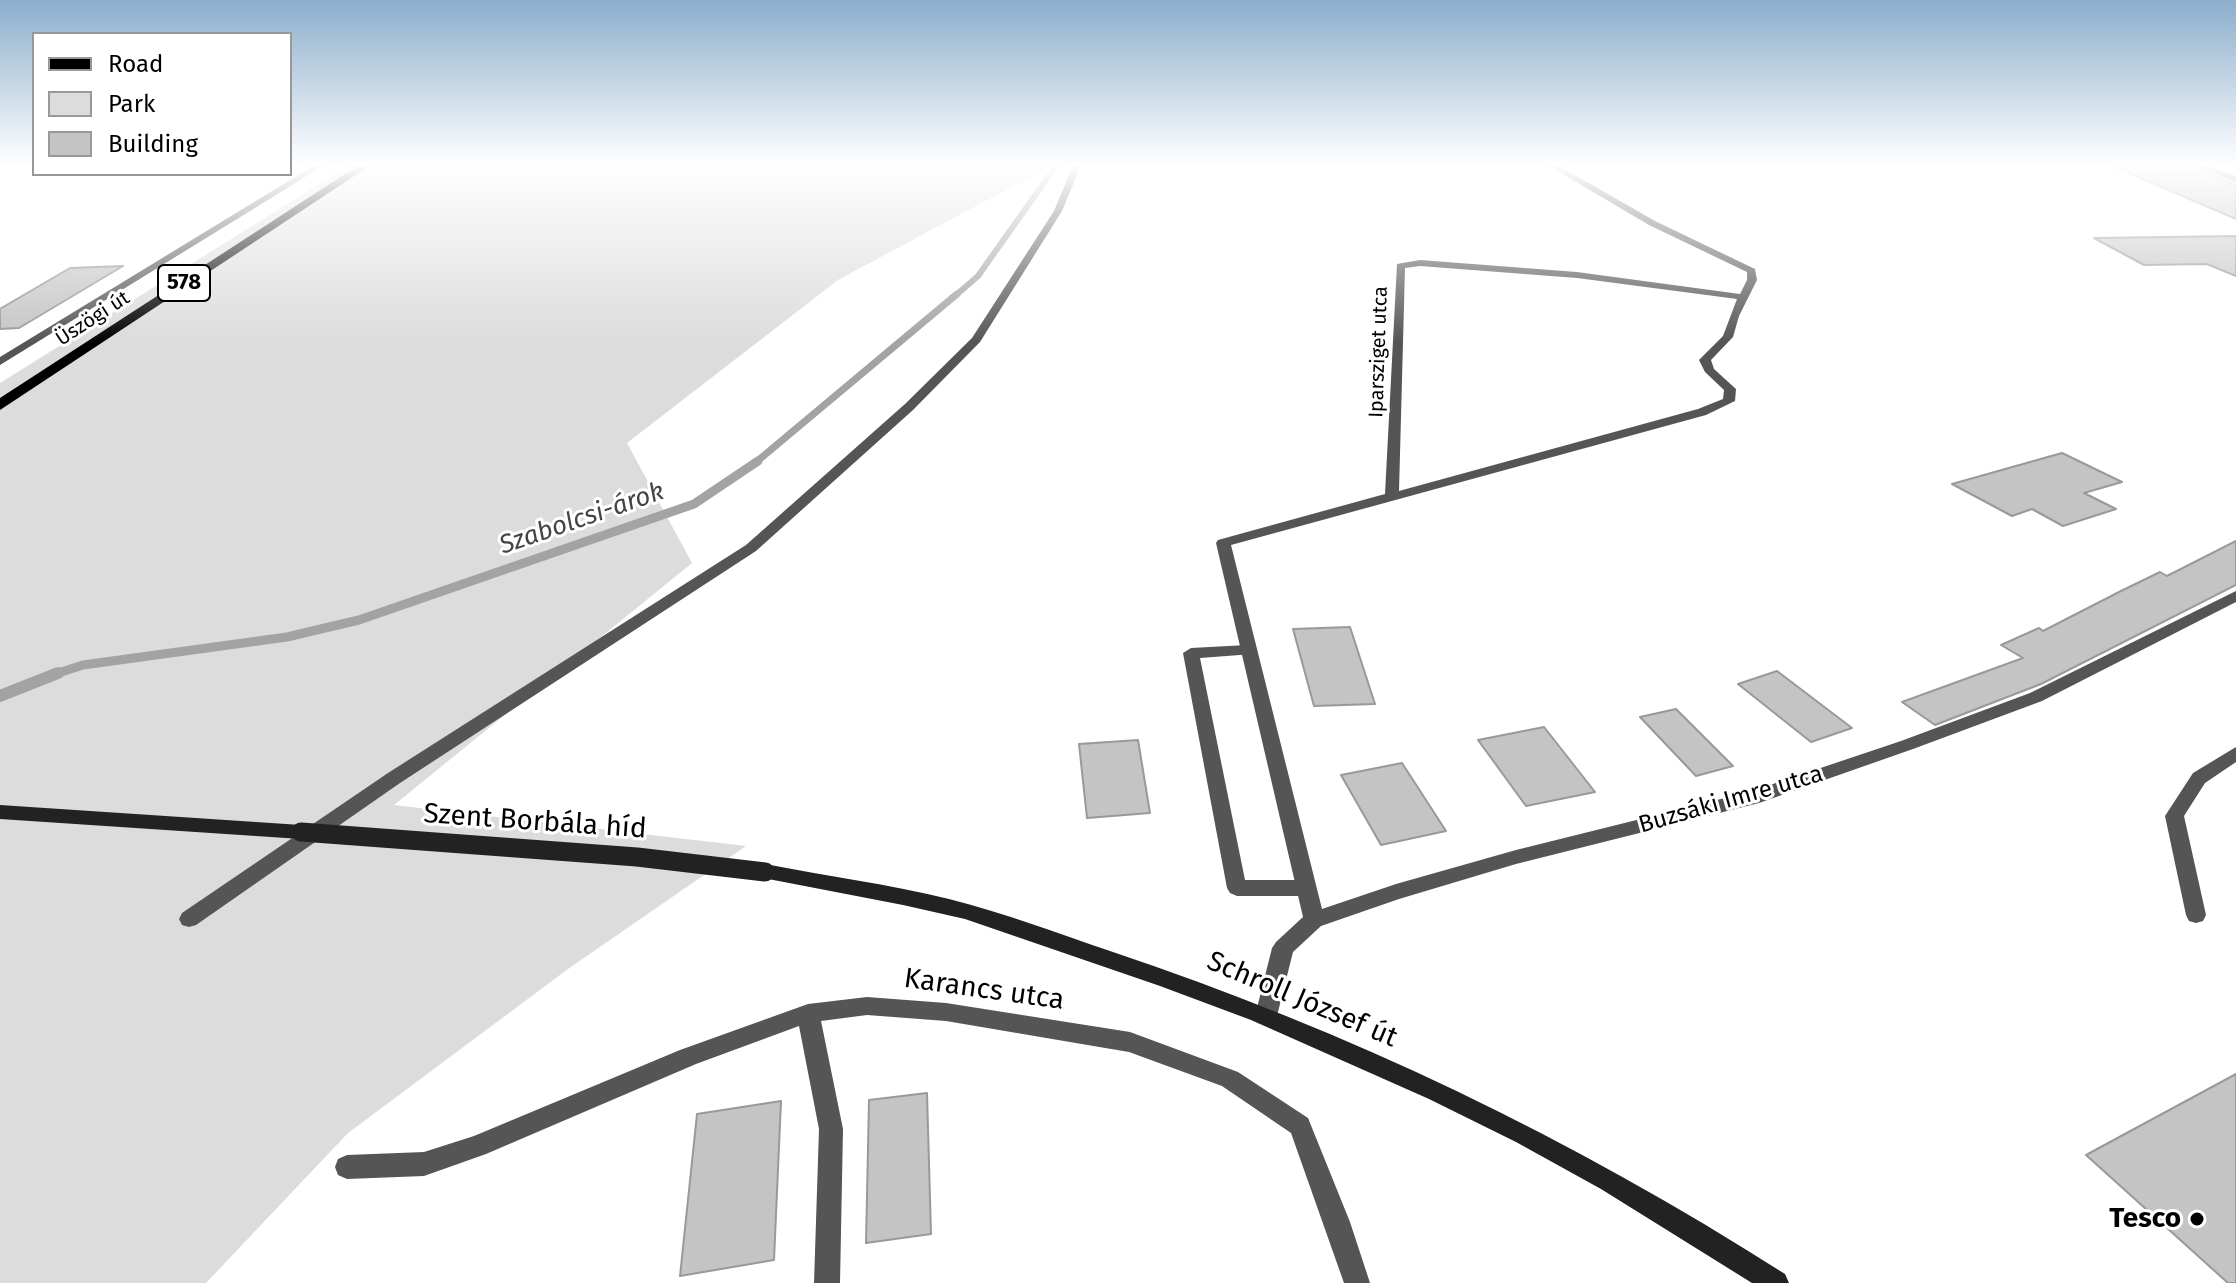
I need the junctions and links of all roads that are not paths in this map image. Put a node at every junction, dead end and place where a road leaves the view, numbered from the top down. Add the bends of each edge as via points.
1 (227, 223) edge
2 (278, 223) edge
3 (1051, 223) edge
4 (1652, 223) edge
5 (1742, 297) junction
6 (0, 362) edge
7 (0, 405) edge
8 (1392, 496) junction
9 (2236, 596) edge
10 (1247, 650) junction
11 (2236, 753) edge
12 (0, 812) edge
13 (765, 872) joint
14 (1305, 888) junction
15 (2196, 915) dead end
16 (189, 919) dead end
17 (1314, 920) junction
18 (808, 1013) junction
19 (1266, 1016) junction
20 (347, 1167) dead end
21 (827, 1283) edge
22 (1357, 1283) edge
23 (1776, 1283) edge

1 - 6 street
2 - 7 main road, Üszögi út / 578
3 - 16 street via 976,340 751,548 394,778
4 - 5 street via 1750,268 1753,275
5 - 8 street via 1728,337 1705,360 1730,389 1729,401 1721,406
5 - 8 street, Iparsziget utca via 1577,275 1420,263 1400,266
8 - 10 street via 1223,543
9 - 17 street, Buzsáki Imre utca via 2036,697 1907,745 1752,798 1516,857
10 - 14 street
10 - 14 street via 1191,653 1237,888
11 - 15 street via 2199,778 2174,816
12 - 13 main road, Szent Borbála híd, bridge via 637,857
13 - 19 main road, Schroll József út via 948,907 1178,981
14 - 17 street
17 - 19 street, Buzsáki Imre utca via 1283,948
18 - 20 street, Karancs utca via 424,1164
18 - 21 street via 831,1129
18 - 22 street, Karancs utca via 867,1006 946,1012 1130,1042 1230,1079 1300,1126
19 - 23 main road, Schroll József út via 1467,1105 1597,1173

